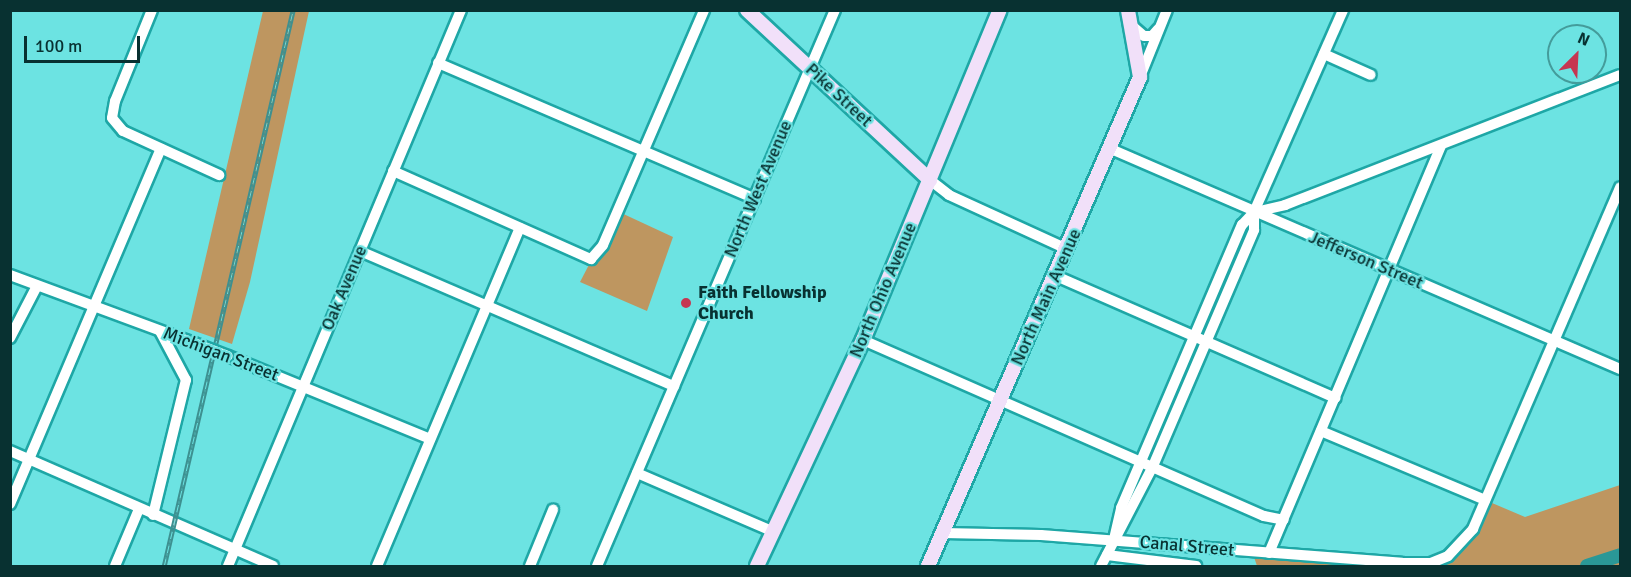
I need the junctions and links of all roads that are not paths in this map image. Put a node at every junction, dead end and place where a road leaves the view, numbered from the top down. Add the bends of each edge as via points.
1 (152, 10) edge
2 (461, 10) edge
3 (704, 10) edge
4 (747, 10) edge
5 (836, 10) edge
6 (1000, 10) edge
7 (1167, 10) edge
8 (1342, 10) edge
9 (1129, 17) edge
10 (1160, 27) junction
11 (1324, 54) junction
12 (438, 63) junction
13 (811, 69) junction
14 (1371, 75) dead end
15 (1620, 75) edge
16 (1140, 77) junction
17 (1441, 146) junction
18 (161, 149) junction
19 (1111, 149) junction
20 (642, 153) junction
21 (393, 171) junction
22 (219, 175) dead end
23 (930, 180) junction
24 (1620, 187) edge
25 (755, 199) junction
26 (1254, 212) junction
27 (520, 228) junction
28 (1067, 249) junction
29 (360, 251) junction
30 (1389, 269) junction
31 (10, 274) edge
32 (1056, 276) junction
33 (37, 286) junction
34 (487, 306) junction
35 (92, 307) junction
36 (160, 331) junction
37 (1194, 335) junction
38 (10, 338) edge
39 (863, 340) junction
40 (1206, 340) junction
41 (1552, 341) junction
42 (1620, 369) edge
43 (304, 386) junction
44 (674, 386) junction
45 (1335, 398) junction
46 (1000, 402) junction
47 (1321, 431) junction
48 (430, 439) junction
49 (10, 451) edge
50 (31, 460) junction
51 (1142, 461) junction
52 (1153, 466) junction
53 (637, 473) junction
54 (1485, 500) junction
55 (10, 504) edge
56 (139, 509) junction
57 (553, 510) dead end
58 (153, 515) junction
59 (1284, 520) junction
60 (774, 532) junction
61 (943, 533) junction
62 (1114, 539) junction
63 (235, 550) junction
64 (1269, 553) junction
65 (1107, 555) junction
66 (115, 567) edge
67 (228, 567) edge
68 (273, 567) edge
69 (377, 567) edge
70 (530, 567) edge
71 (597, 567) edge
72 (757, 567) edge
73 (928, 567) edge
74 (1101, 567) edge
75 (1196, 567) edge

1 - 18 street via 115,101 112,118 123,131
2 - 12 street, Oak Avenue
3 - 20 street
4 - 13 main road, Pike Street
5 - 13 street, North West Avenue
6 - 23 main road, North Ohio Avenue
7 - 10 street, North Main Avenue
8 - 11 street
9 - 10 street via 1144,36 1152,36
9 - 16 main road
10 - 16 street, North Main Avenue
11 - 14 street
11 - 26 street
12 - 20 street
12 - 21 street, Oak Avenue
13 - 23 main road, Pike Street
13 - 25 street, North West Avenue
15 - 17 street
16 - 19 main road, North Main Avenue
17 - 26 street via 1285,205
17 - 30 street
18 - 22 street
18 - 35 street
19 - 26 street, Jefferson Street
19 - 28 main road, North Main Avenue
20 - 25 street
20 - 27 street via 598,254 591,259
21 - 27 street
21 - 29 street, Oak Avenue
23 - 28 street via 949,195
23 - 39 main road, North Ohio Avenue
24 - 41 street
25 - 44 street, North West Avenue
26 - 30 street, Jefferson Street
26 - 37 street via 1242,225
26 - 40 street via 1254,230
27 - 34 street
28 - 32 main road, North Main Avenue
29 - 34 street
29 - 43 street, Oak Avenue
30 - 41 street, Jefferson Street
30 - 45 street
31 - 33 street, Michigan Street
32 - 37 street
32 - 46 main road, North Main Avenue
33 - 35 street, Michigan Street
33 - 38 street
34 - 44 street
34 - 48 street
35 - 36 street, Michigan Street
35 - 50 street
36 - 43 street, Michigan Street, bridge
36 - 58 street via 186,380
37 - 40 street
37 - 51 street
39 - 46 street
39 - 60 main road, North Ohio Avenue
40 - 45 street
40 - 52 street
41 - 42 street, Jefferson Street
41 - 54 street
43 - 48 street, Michigan Street
43 - 63 street, Oak Avenue
44 - 53 street, North West Avenue
45 - 47 street
46 - 51 street
46 - 61 main road, North Main Avenue
47 - 54 street
47 - 59 street
48 - 69 street
49 - 50 street
50 - 55 street
50 - 56 street
51 - 52 street
51 - 62 street via 1120,508
52 - 59 street via 1244,508
52 - 62 street via 1133,511
53 - 60 street
53 - 71 street, North West Avenue
54 - 64 street, Canal Street via 1462,544 1431,563
56 - 58 street
56 - 66 street
57 - 70 street
58 - 63 street
59 - 64 street
60 - 72 main road, North Ohio Avenue
61 - 62 street, Canal Street
61 - 73 main road, North Main Avenue
62 - 64 street, Canal Street
62 - 65 street
63 - 67 street, Oak Avenue
63 - 68 street
65 - 74 street
65 - 75 street

